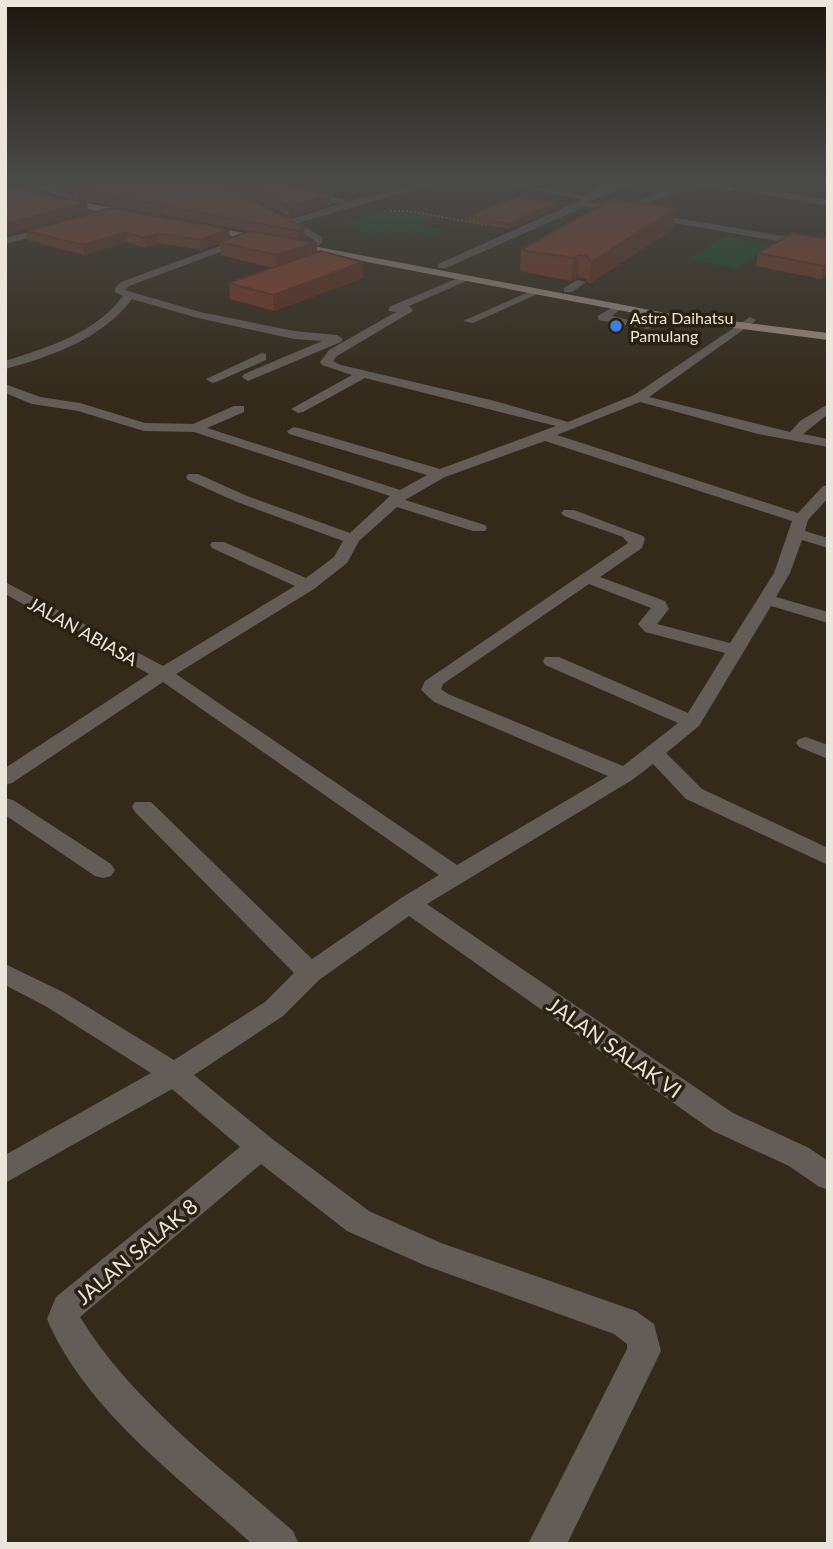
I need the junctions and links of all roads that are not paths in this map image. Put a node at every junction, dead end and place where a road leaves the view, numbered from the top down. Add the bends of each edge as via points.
1 (212, 252) edge
2 (331, 252) edge
3 (367, 252) edge
4 (472, 252) edge
5 (442, 266) junction
6 (464, 278) junction
7 (581, 282) edge
8 (568, 290) junction
9 (537, 292) junction
10 (129, 296) junction
11 (401, 306) junction
12 (617, 307) junction
13 (469, 321) dead end
14 (746, 323) junction
15 (648, 326) dead end
16 (828, 329) edge
17 (828, 337) edge
18 (335, 340) junction
19 (291, 359) junction
20 (5, 365) edge
21 (364, 374) junction
22 (248, 377) dead end
23 (212, 379) dead end
24 (5, 388) edge
25 (639, 398) junction
26 (828, 408) edge
27 (239, 409) dead end
28 (298, 409) dead end
29 (569, 426) junction
30 (195, 428) junction
31 (294, 431) dead end
32 (545, 436) junction
33 (793, 436) junction
34 (828, 443) edge
35 (440, 474) junction
36 (193, 477) dead end
37 (828, 489) edge
38 (397, 498) junction
39 (569, 513) dead end
40 (799, 527) junction
41 (479, 528) dead end
42 (352, 539) junction
43 (828, 543) edge
44 (218, 545) dead end
45 (589, 578) junction
46 (308, 584) junction
47 (5, 587) edge
48 (766, 598) junction
49 (828, 618) edge
50 (735, 650) junction
51 (552, 661) dead end
52 (162, 673) junction
53 (692, 722) junction
54 (806, 743) dead end
55 (654, 753) junction
56 (828, 753) edge
57 (625, 775) junction
58 (5, 778) edge
59 (681, 782) junction
60 (5, 805) edge
61 (144, 807) dead end
62 (828, 842) edge
63 (828, 857) edge
64 (103, 870) dead end
65 (455, 875) junction
66 (409, 904) junction
67 (5, 973) edge
68 (310, 973) junction
69 (174, 1074) junction
70 (261, 1147) junction
71 (5, 1170) edge
72 (828, 1177) edge
73 (280, 1544) edge
74 (547, 1544) edge

1 - 10 street via 120,288
2 - 6 main road
3 - 5 main road
4 - 5 street
5 - 8 main road
6 - 9 main road
6 - 11 street
7 - 8 street
8 - 14 main road
9 - 12 main road
9 - 13 street
10 - 18 street via 198,315
10 - 20 street via 110,319 79,337
11 - 18 street
11 - 21 street via 407,310 327,358 329,365
12 - 14 main road
12 - 15 street via 602,318
14 - 16 main road
14 - 17 main road
14 - 25 street
18 - 19 street
19 - 22 street
19 - 23 street via 268,355
21 - 28 street
21 - 29 street
24 - 30 street via 37,401 80,407 144,427
25 - 29 street
25 - 33 street
26 - 33 street
27 - 30 street
29 - 32 street
30 - 38 street
31 - 35 street
32 - 35 street
32 - 40 street
33 - 34 street
35 - 38 street
36 - 42 street
37 - 40 street
38 - 41 street
38 - 42 street
39 - 45 street via 637,540
40 - 43 street
40 - 48 street via 782,573
42 - 46 street via 341,560
44 - 46 street
45 - 50 street via 659,605 647,624 651,628
45 - 57 street via 435,681 431,690
46 - 52 street
47 - 52 street, JALAN ABIASA
48 - 49 street
48 - 50 street
50 - 53 street
51 - 53 street
52 - 58 street
52 - 65 street, JALAN ABIASA
53 - 55 street
54 - 56 street
55 - 57 street
55 - 59 street
57 - 65 street
59 - 62 street via 707,786
59 - 63 street via 694,794
60 - 64 street
61 - 68 street
65 - 66 street
66 - 68 street
66 - 72 street, JALAN SALAK VI via 723,1122 788,1151
67 - 69 street
68 - 69 street via 274,1009
69 - 70 street
69 - 71 street
70 - 73 street, JALAN SALAK 8 via 67,1308 63,1319 90,1363 127,1407
70 - 74 street via 358,1221 435,1255 624,1322 642,1335 643,1351

